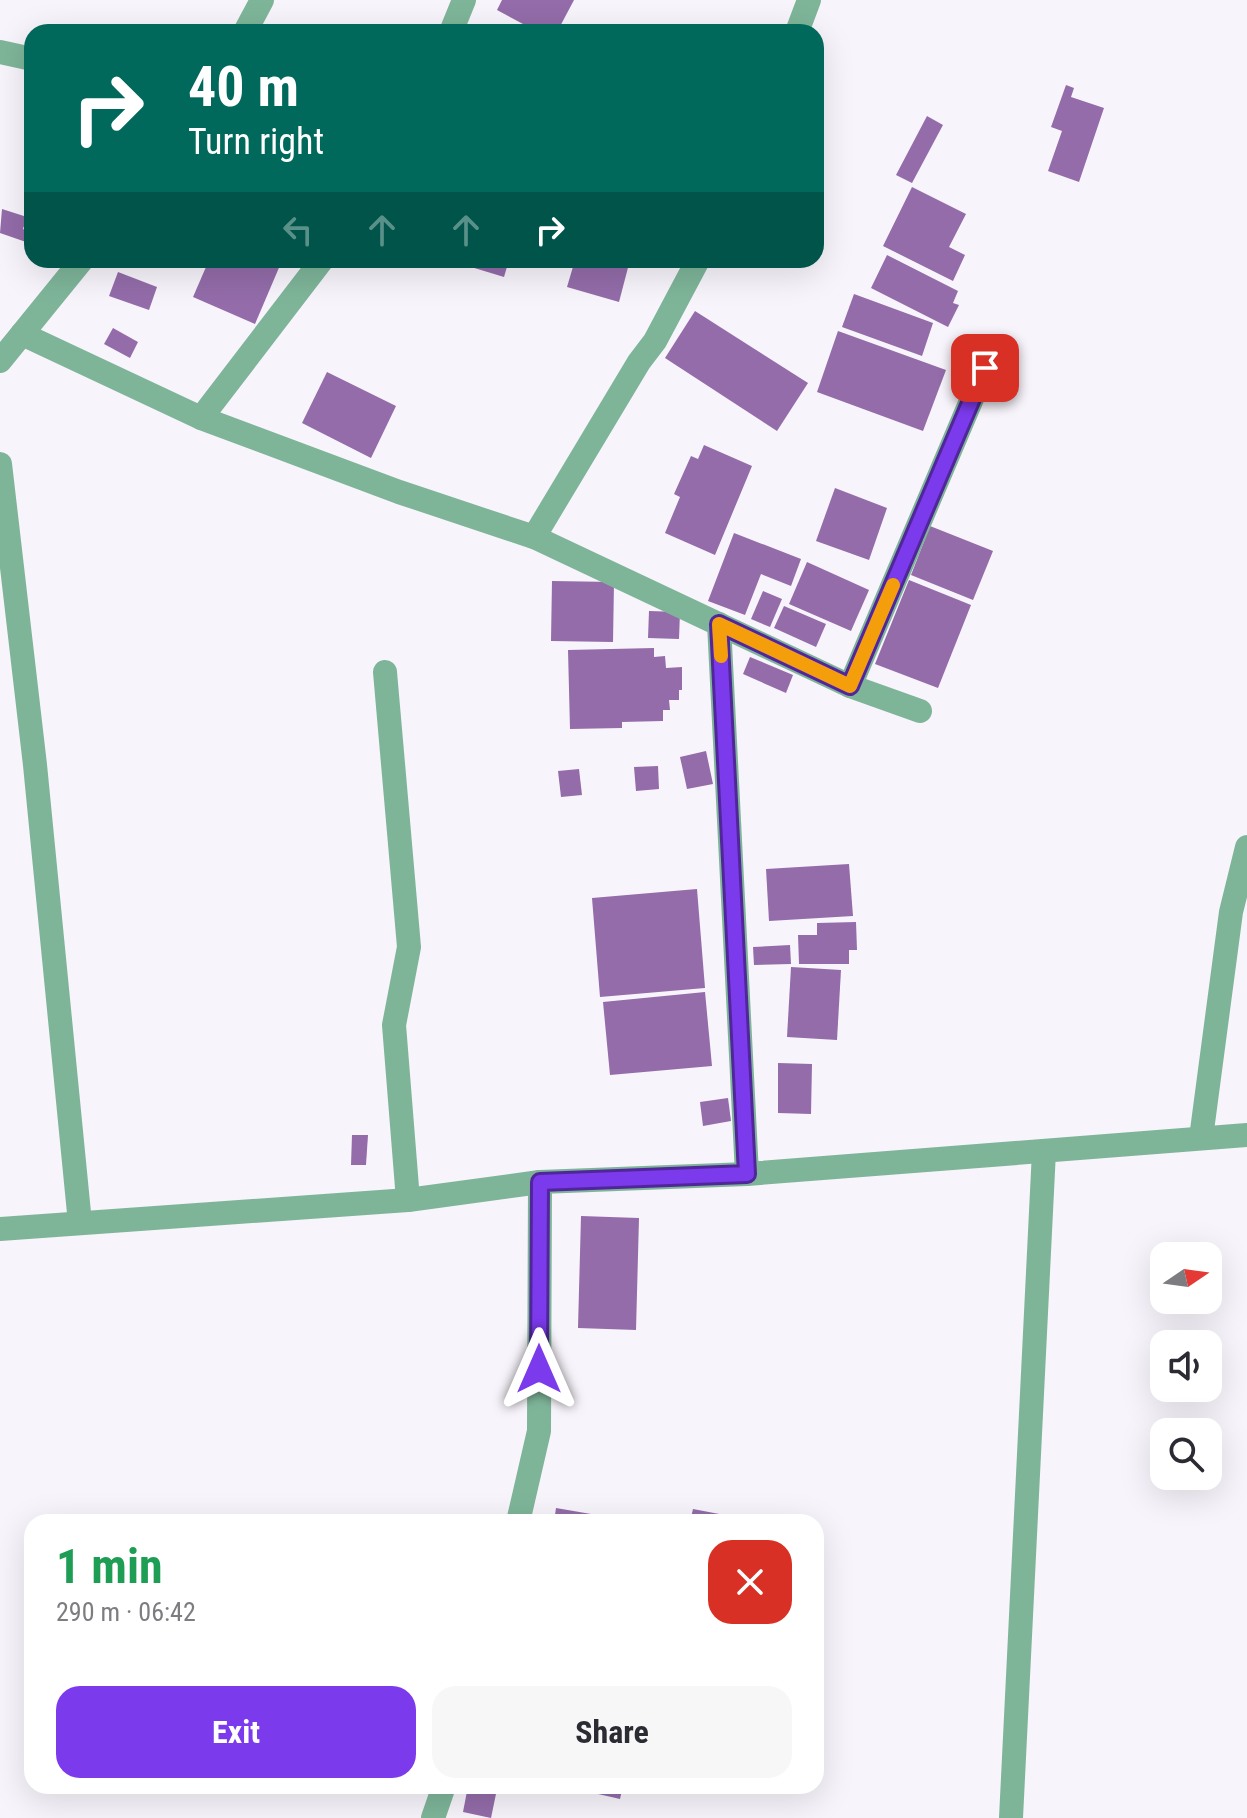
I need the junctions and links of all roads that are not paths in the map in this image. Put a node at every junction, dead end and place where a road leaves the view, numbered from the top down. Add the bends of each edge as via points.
1 (262, 0) edge
2 (464, 0) edge
3 (809, 0) edge
4 (249, 24) edge
5 (454, 24) edge
6 (800, 24) edge
7 (0, 52) edge
8 (24, 57) edge
9 (76, 268) edge
10 (316, 268) edge
11 (694, 268) edge
12 (22, 334) junction
13 (0, 361) edge
14 (985, 368) dead end
15 (201, 418) junction
16 (0, 464) edge
17 (534, 537) junction
18 (719, 624) junction
19 (385, 672) dead end
20 (850, 686) junction
21 (920, 711) dead end
22 (1247, 847) edge
23 (1247, 1135) edge
24 (1201, 1138) junction
25 (1044, 1151) junction
26 (747, 1174) junction
27 (540, 1182) junction
28 (408, 1200) junction
29 (80, 1223) junction
30 (0, 1229) edge
31 (520, 1514) edge
32 (441, 1794) edge
33 (433, 1818) edge
34 (1011, 1818) edge

1 - 4 street
2 - 5 street
3 - 6 street
7 - 8 street
9 - 12 street
10 - 15 street
11 - 17 street
12 - 13 street
12 - 15 street
14 - 20 street
15 - 17 street
16 - 29 street
17 - 18 street
18 - 20 street
18 - 26 street
19 - 28 street via 409,947 394,1025
20 - 21 street
22 - 24 street via 1231,912
23 - 24 street
24 - 25 street
25 - 26 street
25 - 34 street
26 - 27 street
27 - 28 street
27 - 31 street via 539,1431
28 - 29 street
29 - 30 street
32 - 33 street

